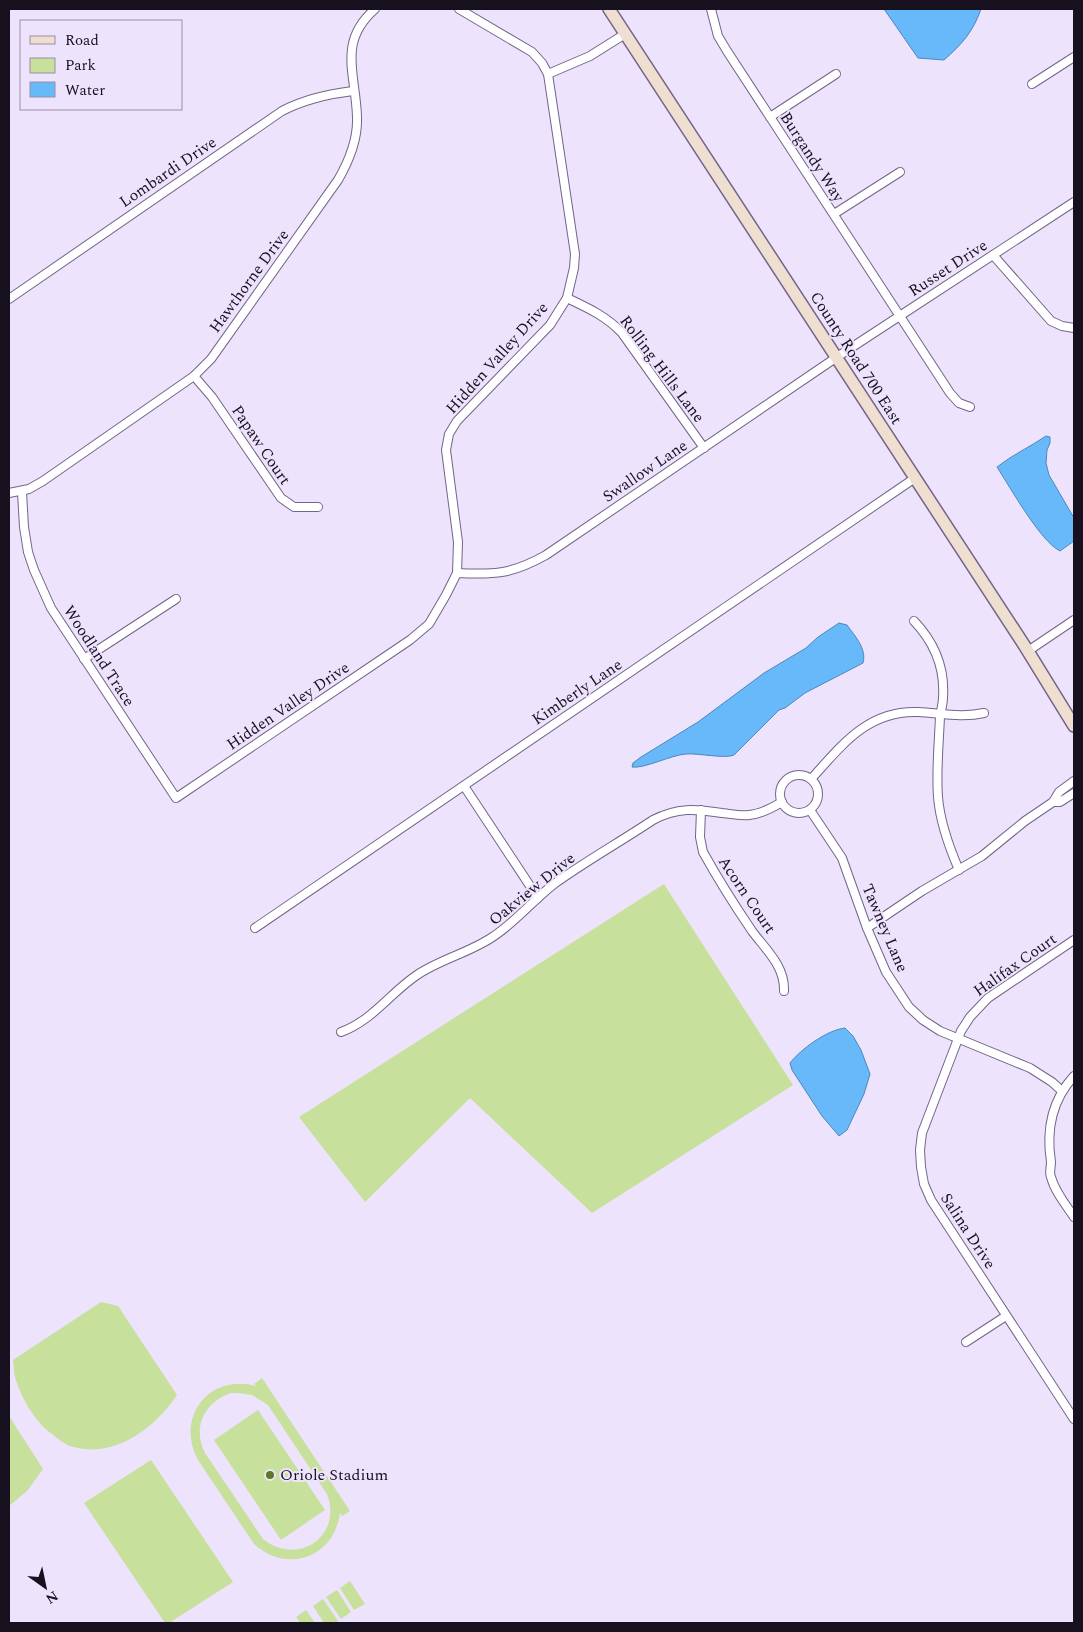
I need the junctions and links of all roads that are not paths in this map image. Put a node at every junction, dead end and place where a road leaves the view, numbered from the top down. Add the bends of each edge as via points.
1 (375, 9) edge
2 (459, 9) edge
3 (608, 9) edge
4 (711, 9) edge
5 (624, 34) junction
6 (1074, 57) edge
7 (548, 74) junction
8 (836, 74) dead end
9 (1032, 84) dead end
10 (353, 91) junction
11 (770, 117) junction
12 (900, 172) dead end
13 (1074, 202) edge
14 (834, 214) junction
15 (993, 255) junction
16 (567, 298) junction
17 (9, 299) edge
18 (899, 316) junction
19 (1074, 328) edge
20 (837, 357) junction
21 (194, 376) junction
22 (970, 407) dead end
23 (704, 448) junction
24 (915, 478) junction
25 (22, 492) junction
26 (9, 493) edge
27 (318, 507) dead end
28 (457, 573) junction
29 (176, 599) dead end
30 (914, 620) dead end
31 (1074, 620) edge
32 (1028, 651) junction
33 (84, 659) junction
34 (984, 713) dead end
35 (940, 714) junction
36 (1074, 726) edge
37 (209, 776) joint
38 (812, 778) junction
39 (1074, 781) edge
40 (464, 786) junction
41 (1074, 792) edge
42 (782, 802) junction
43 (1053, 802) junction
44 (701, 810) junction
45 (810, 810) junction
46 (959, 870) junction
47 (538, 898) junction
48 (255, 928) dead end
49 (867, 928) junction
50 (1074, 940) edge
51 (784, 992) dead end
52 (341, 1032) dead end
53 (958, 1039) junction
54 (1074, 1076) edge
55 (1062, 1091) junction
56 (1074, 1217) edge
57 (1006, 1316) junction
58 (966, 1342) dead end
59 (1071, 1407) edge
60 (1074, 1419) edge

1 - 10 street, Hawthorne Drive via 360,26 353,41 350,58
2 - 7 street via 532,52
3 - 5 main road, County Road 700 East
4 - 11 street, Burgandy Way via 718,36
5 - 7 street via 590,56
5 - 20 main road, County Road 700 East
6 - 9 street
7 - 16 street, Hidden Valley Drive via 575,254
8 - 11 street
10 - 17 street, Lombardi Drive via 326,94 282,111
10 - 21 street, Hawthorne Drive via 357,128 344,170 210,359
11 - 14 street, Burgandy Way
12 - 14 street
13 - 15 street, Russet Drive
14 - 18 street, Burgandy Way
15 - 18 street, Russet Drive
15 - 19 street via 1051,321
16 - 23 street, Rolling Hills Lane via 596,312 617,328
16 - 28 street, Hidden Valley Drive via 550,325 449,434 446,450 458,542
18 - 20 street, Russet Drive
18 - 22 street, Burgandy Way via 950,393 959,403
20 - 23 street, Swallow Lane
20 - 24 main road, County Road 700 East
21 - 25 street, Hawthorne Drive via 43,481
21 - 27 street, Papaw Court via 281,498 294,508
23 - 28 street, Swallow Lane via 534,562 491,575
24 - 32 main road, County Road 700 East
24 - 40 street, Kimberly Lane
25 - 26 street
25 - 33 street, Woodland Trace via 24,527 34,570 51,608
28 - 37 street, Hidden Valley Drive via 429,624 410,640
29 - 33 street
30 - 35 street via 924,630 937,654 943,689
31 - 32 street
32 - 36 main road, County Road 700 East
33 - 37 street, Woodland Trace via 176,798
34 - 35 street
35 - 38 street via 904,712 866,724
35 - 46 street via 940,811 948,844
38 - 42 street via 800,774 787,778 780,790
38 - 45 street via 819,795
39 - 43 street via 1059,792
40 - 47 street
40 - 48 street, Kimberly Lane
41 - 43 street via 1060,802
42 - 44 street, Oakview Drive via 750,815
42 - 45 street via 786,808 798,813
43 - 46 street
44 - 47 street, Oakview Drive via 671,812 653,820 567,875
44 - 51 street, Acorn Court via 703,852 753,932 776,962
45 - 49 street, Tawney Lane via 842,858
46 - 49 street
47 - 52 street, Oakview Drive via 492,938 416,976 362,1022
49 - 53 street, Tawney Lane via 886,972 909,1007 931,1026
50 - 53 street, Halifax Court via 982,1004 965,1024
53 - 55 street, Tawney Lane via 1030,1068
53 - 57 street, Salina Drive via 924,1124 920,1141 921,1167 931,1200
54 - 55 street
55 - 56 street via 1050,1126 1050,1176
57 - 58 street
57 - 59 street, Salina Drive
59 - 60 street, Salina Drive

